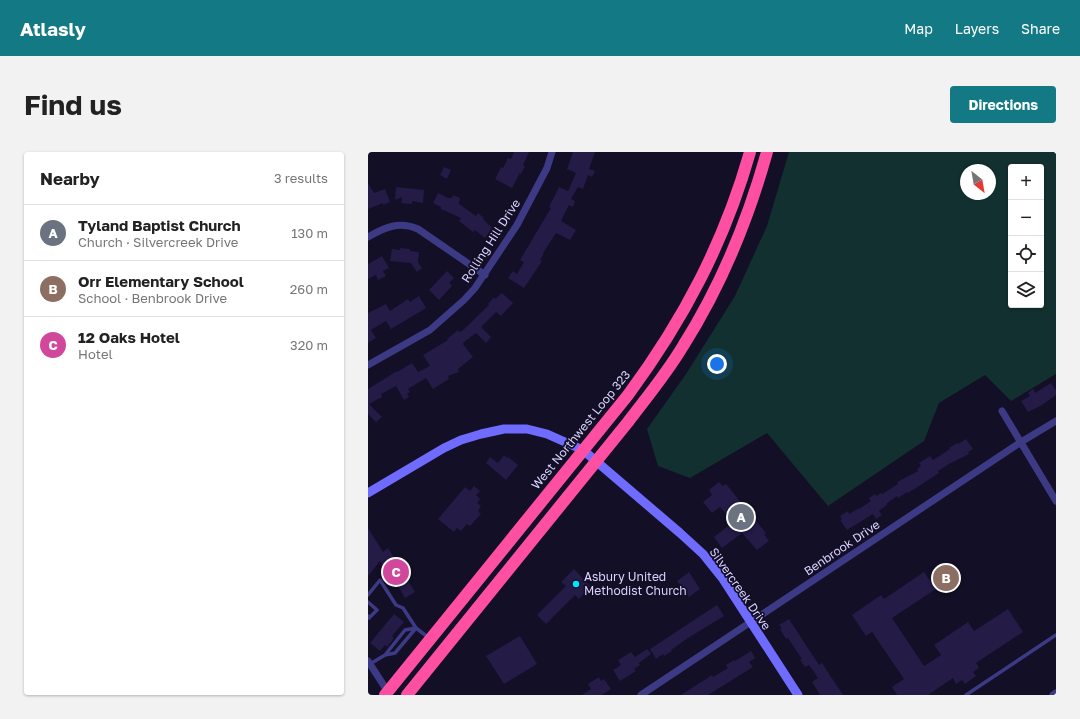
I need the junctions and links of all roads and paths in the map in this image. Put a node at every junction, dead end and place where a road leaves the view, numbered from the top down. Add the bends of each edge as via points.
1 (552, 152) edge
2 (750, 152) edge
3 (767, 152) edge
4 (368, 237) edge
5 (485, 275) junction
6 (368, 365) edge
7 (1002, 411) dead end
8 (1056, 421) edge
9 (1021, 442) junction
10 (584, 450) junction
11 (596, 461) junction
12 (368, 493) edge
13 (1056, 501) edge
14 (368, 595) edge
15 (368, 602) edge
16 (368, 616) edge
17 (750, 622) junction
18 (416, 628) junction
19 (1056, 636) edge
20 (431, 639) junction
21 (385, 654) junction
22 (369, 662) edge
23 (1056, 693) edge
24 (388, 694) edge
25 (407, 695) edge
26 (641, 695) edge
27 (798, 695) edge
28 (966, 695) edge
29 (1053, 695) edge

1 - 5 street, Rolling Hill Drive via 547,168 517,225
2 - 10 highway, West Northwest Loop 323 via 722,233 690,300 651,364
3 - 11 highway via 744,225 706,307 658,383
4 - 5 street via 390,226 411,226
5 - 6 street, Rolling Hill Drive via 464,300 430,330
7 - 9 street
8 - 9 street, Benbrook Drive
9 - 13 street
9 - 17 street, Benbrook Drive
10 - 11 street, Silvercreek Drive
10 - 12 street, Silvercreek Drive via 527,428 504,429 461,440
10 - 20 highway, West Northwest Loop 323
11 - 17 street, Silvercreek Drive via 703,554
11 - 25 highway
14 - 18 lane via 380,580 396,605 403,608
15 - 16 lane via 376,610 369,618
17 - 26 street, Benbrook Drive
17 - 27 street, Silvercreek Drive
18 - 20 lane
18 - 21 lane via 405,630
18 - 21 lane via 395,653
19 - 28 lane
20 - 24 highway, West Northwest Loop 323
21 - 22 lane
22 - 24 street
23 - 29 street

